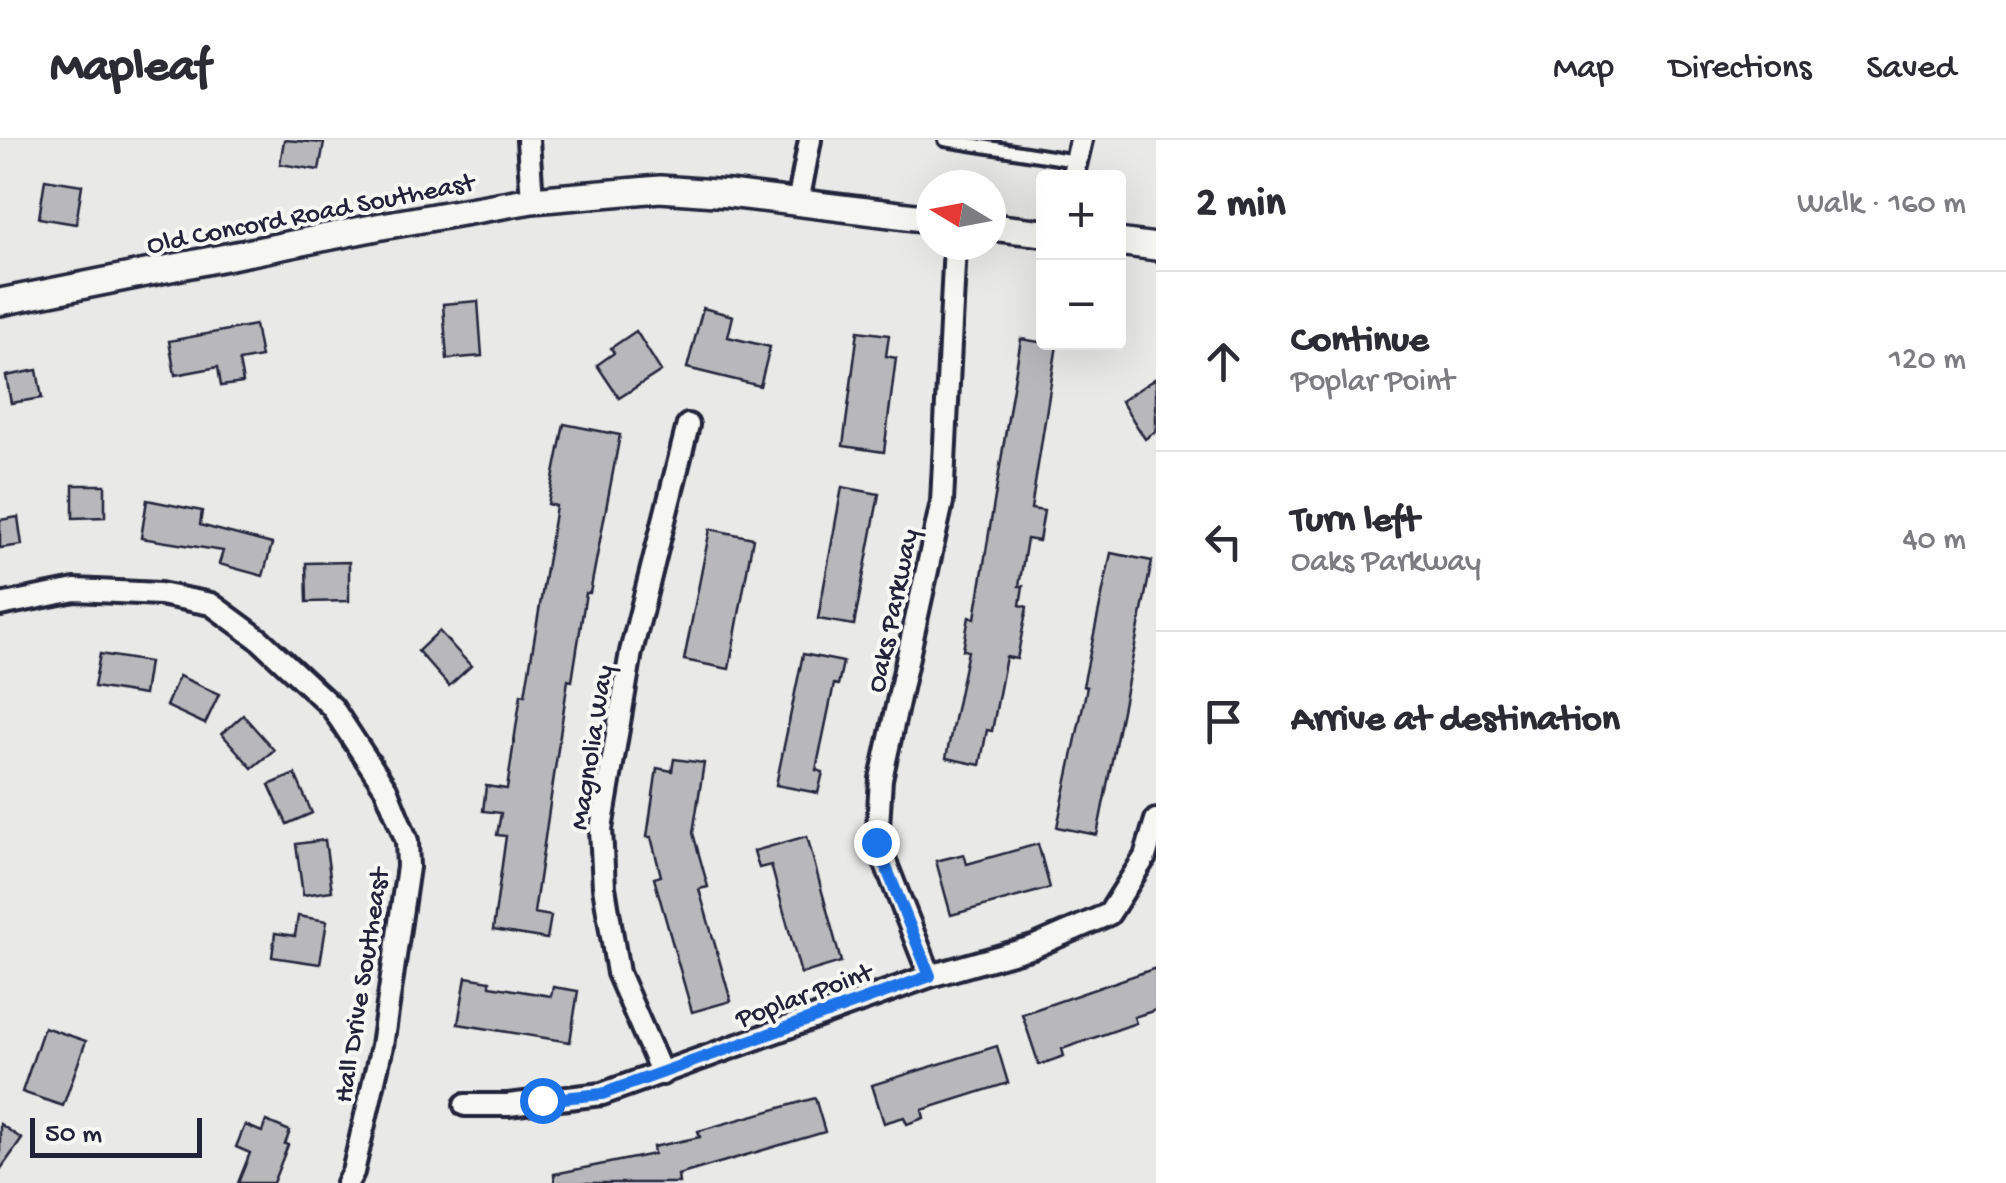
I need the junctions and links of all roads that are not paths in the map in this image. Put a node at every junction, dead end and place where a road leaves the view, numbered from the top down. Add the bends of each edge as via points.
1 (528, 140) edge
2 (810, 140) edge
3 (945, 140) edge
4 (1076, 160) edge
5 (532, 200) junction
6 (798, 203) junction
7 (916, 217) edge
8 (1006, 228) edge
9 (1036, 232) edge
10 (1126, 243) edge
11 (1156, 247) edge
12 (954, 260) edge
13 (0, 302) edge
14 (688, 425) dead end
15 (0, 604) edge
16 (1156, 820) edge
17 (930, 976) junction
18 (662, 1074) junction
19 (465, 1106) dead end
20 (347, 1183) edge

1 - 5 street
2 - 6 street
3 - 4 lane
5 - 6 street, Old Concord Road Southeast via 660,189
5 - 13 street, Old Concord Road Southeast
6 - 7 street, Old Concord Road Southeast
8 - 9 street
10 - 11 street
12 - 17 street, Oaks Parkway via 942,502 880,779 876,842
14 - 18 street, Magnolia Way via 631,652 601,829 618,973
15 - 20 street, Hall Drive Southeast via 76,590 211,604 332,707 386,789 407,841 408,867 382,1046
16 - 17 street, Poplar Point via 1145,858 1108,914 1033,947
17 - 18 street, Poplar Point
18 - 19 street, Poplar Point via 602,1094

